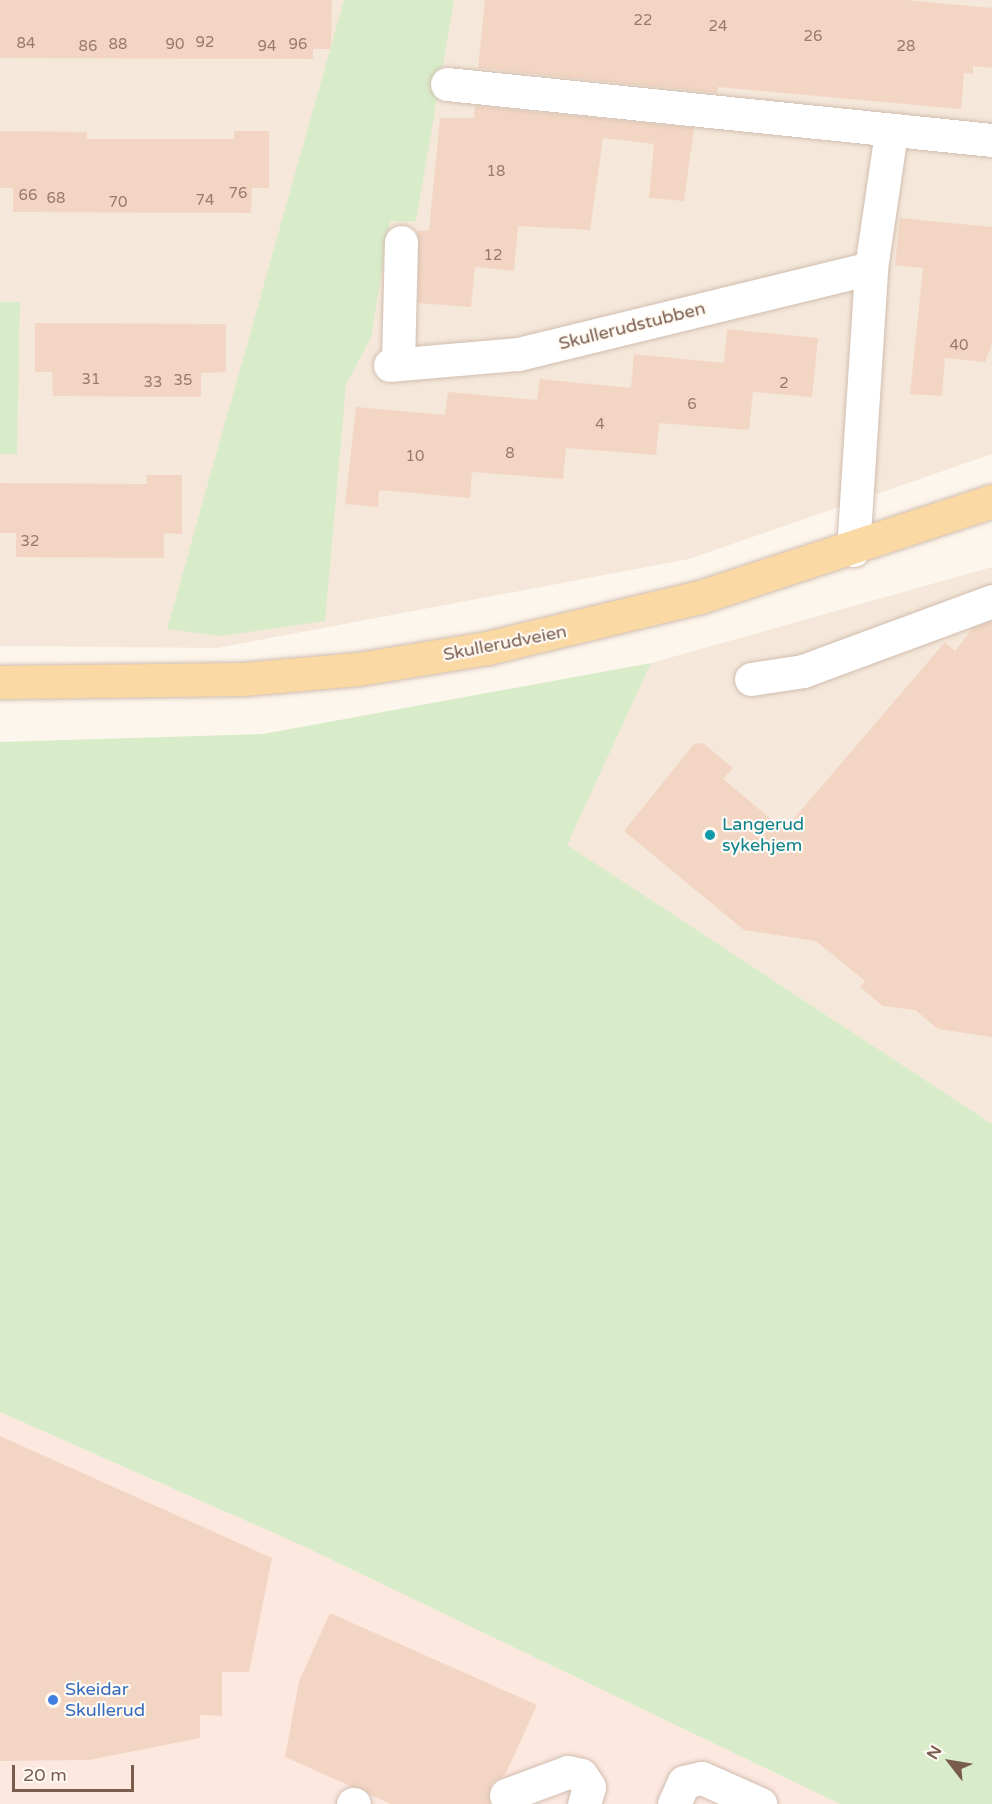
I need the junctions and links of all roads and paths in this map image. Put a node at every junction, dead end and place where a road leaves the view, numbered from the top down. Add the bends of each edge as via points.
1 (447, 84) dead end
2 (891, 133) junction
3 (992, 140) edge
4 (401, 242) dead end
5 (871, 268) junction
6 (992, 501) edge
7 (852, 550) junction
8 (992, 601) edge
9 (751, 679) dead end
10 (0, 682) edge
11 (679, 1793) edge
12 (506, 1795) dead end
13 (584, 1804) edge
14 (760, 1804) edge

1 - 2 lane
2 - 3 lane
2 - 5 lane
4 - 5 lane, Skullerudstubben via 394,364 518,354
5 - 7 lane
6 - 7 main road, Skullerudveien
7 - 10 main road, Skullerudveien via 624,618 380,666 243,679
8 - 9 lane via 803,671
11 - 14 lane via 702,1778
12 - 13 lane via 568,1772 581,1775 589,1787

